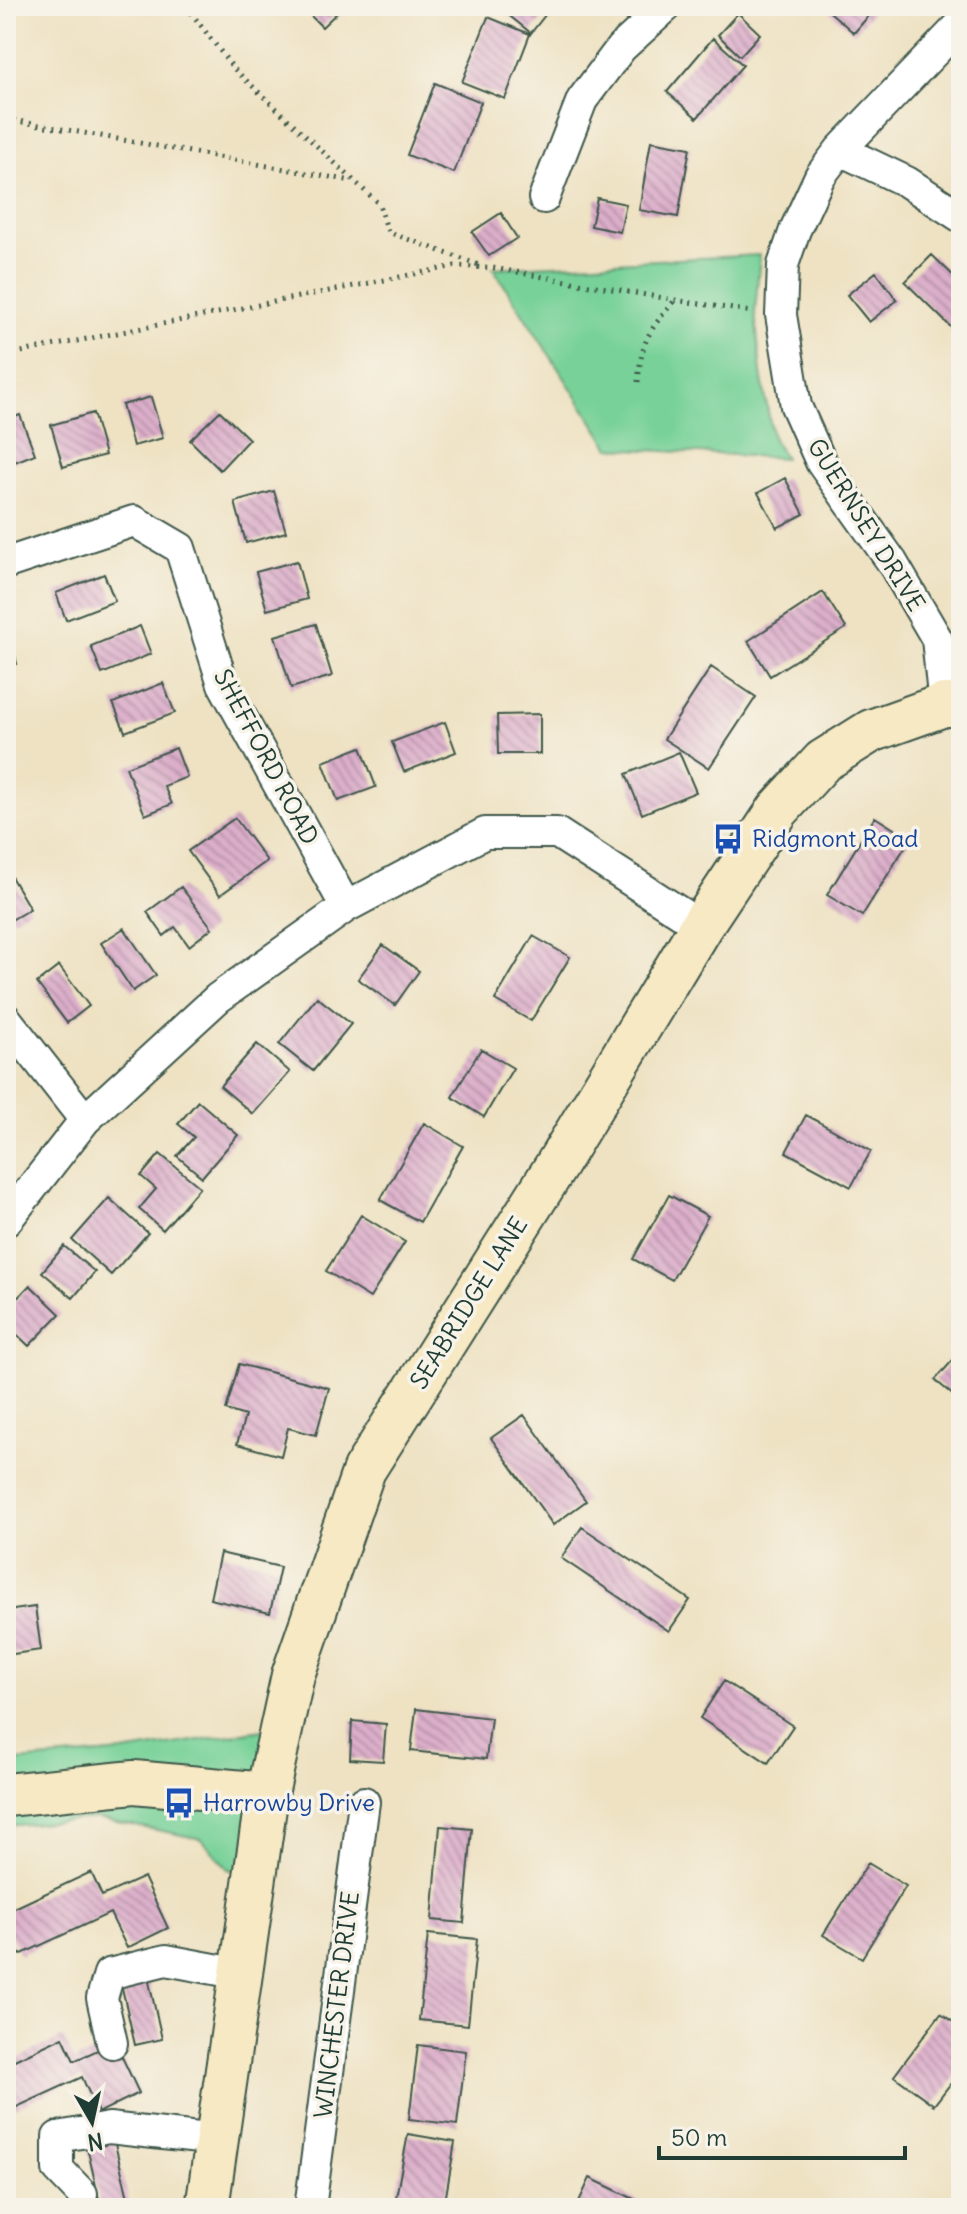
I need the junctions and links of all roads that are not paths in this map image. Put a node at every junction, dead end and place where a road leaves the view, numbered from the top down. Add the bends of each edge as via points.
1 (667, 6) edge
2 (961, 24) edge
3 (840, 150) junction
4 (544, 198) dead end
5 (961, 217) edge
6 (10, 562) dead end
7 (953, 705) edge
8 (346, 907) junction
9 (701, 926) junction
10 (6, 1019) edge
11 (85, 1120) junction
12 (6, 1221) edge
13 (267, 1794) junction
14 (6, 1795) edge
15 (364, 1802) dead end
16 (241, 1974) junction
17 (112, 2043) dead end
18 (217, 2140) junction
19 (82, 2194) dead end
20 (207, 2208) edge
21 (310, 2208) edge

1 - 4 street via 621,48 582,100
2 - 3 street, GUERNSEY DRIVE
3 - 5 street via 907,182
3 - 7 street, GUERNSEY DRIVE via 820,176 783,265 781,315 796,406 821,462 892,562 937,639
6 - 8 street, SHEFFORD ROAD via 134,521 180,548 223,684
7 - 9 street, SEABRIDGE LANE via 871,731 823,761 778,810
8 - 9 street via 485,833 557,833
8 - 11 street via 218,998
9 - 13 street, SEABRIDGE LANE via 364,1470 293,1675
10 - 11 street
11 - 12 street
13 - 14 street via 134,1782
13 - 16 street
15 - 21 street, WINCHESTER DRIVE
16 - 17 street via 166,1960 109,1974 102,1998
16 - 18 street
18 - 19 street via 109,2128 58,2137 58,2169
18 - 20 street

